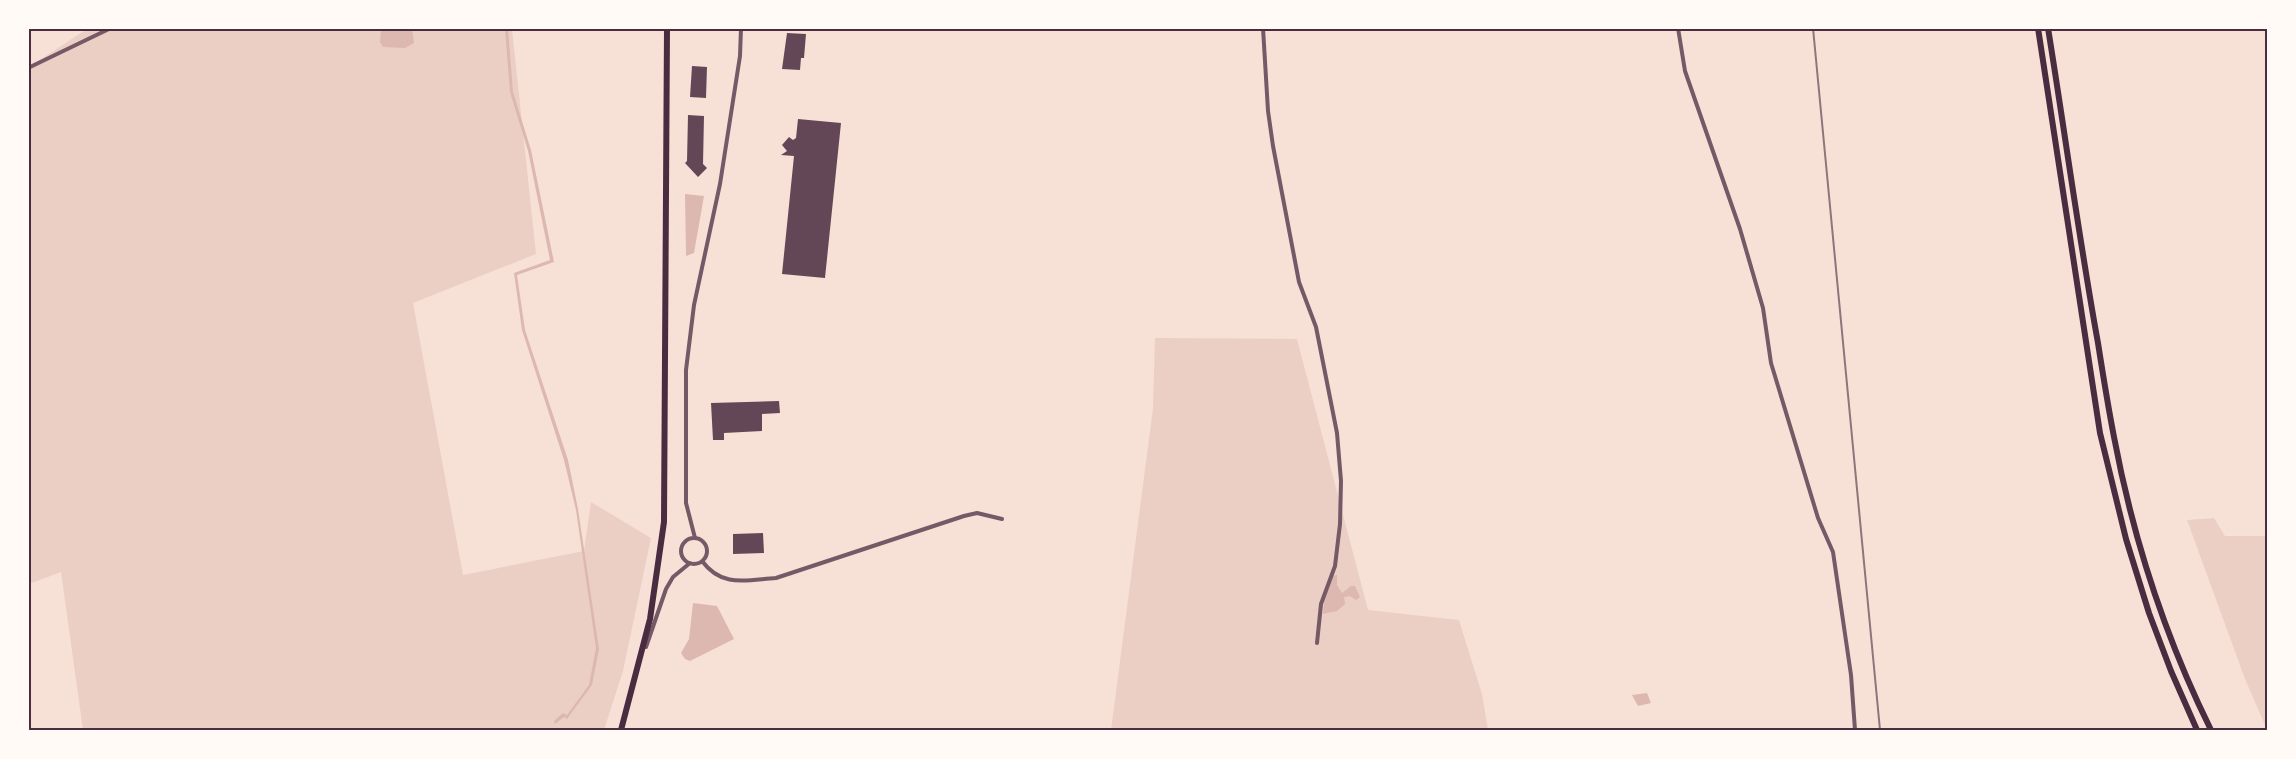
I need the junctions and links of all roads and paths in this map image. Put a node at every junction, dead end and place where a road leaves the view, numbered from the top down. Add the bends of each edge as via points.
1 (111, 28) edge
2 (667, 28) edge
3 (741, 28) edge
4 (1263, 28) edge
5 (1678, 28) edge
6 (2037, 28) edge
7 (2048, 28) edge
8 (28, 68) edge
9 (1002, 519) dead end
10 (695, 538) junction
11 (702, 561) junction
12 (690, 563) junction
13 (1317, 643) dead end
14 (641, 658) junction
15 (621, 730) edge
16 (1855, 730) edge
17 (2198, 730) edge
18 (2211, 730) edge

1 - 8 street
2 - 14 main road via 664,522
3 - 10 street via 720,184 694,305 687,370 686,503
4 - 13 street via 1273,146 1299,282 1316,327 1337,433 1340,524 1335,566 1321,604
5 - 16 street via 1685,71 1764,309 1774,373 1818,518 1833,552
6 - 17 main road via 2096,410 2114,494 2149,613 2170,671
7 - 18 main road via 2084,264 2126,493 2163,615
9 - 11 street via 977,513 964,516 776,578 730,580 713,574
10 - 11 street via 707,550
10 - 12 street via 682,547 684,558
11 - 12 street
12 - 14 street via 666,589
14 - 15 main road

